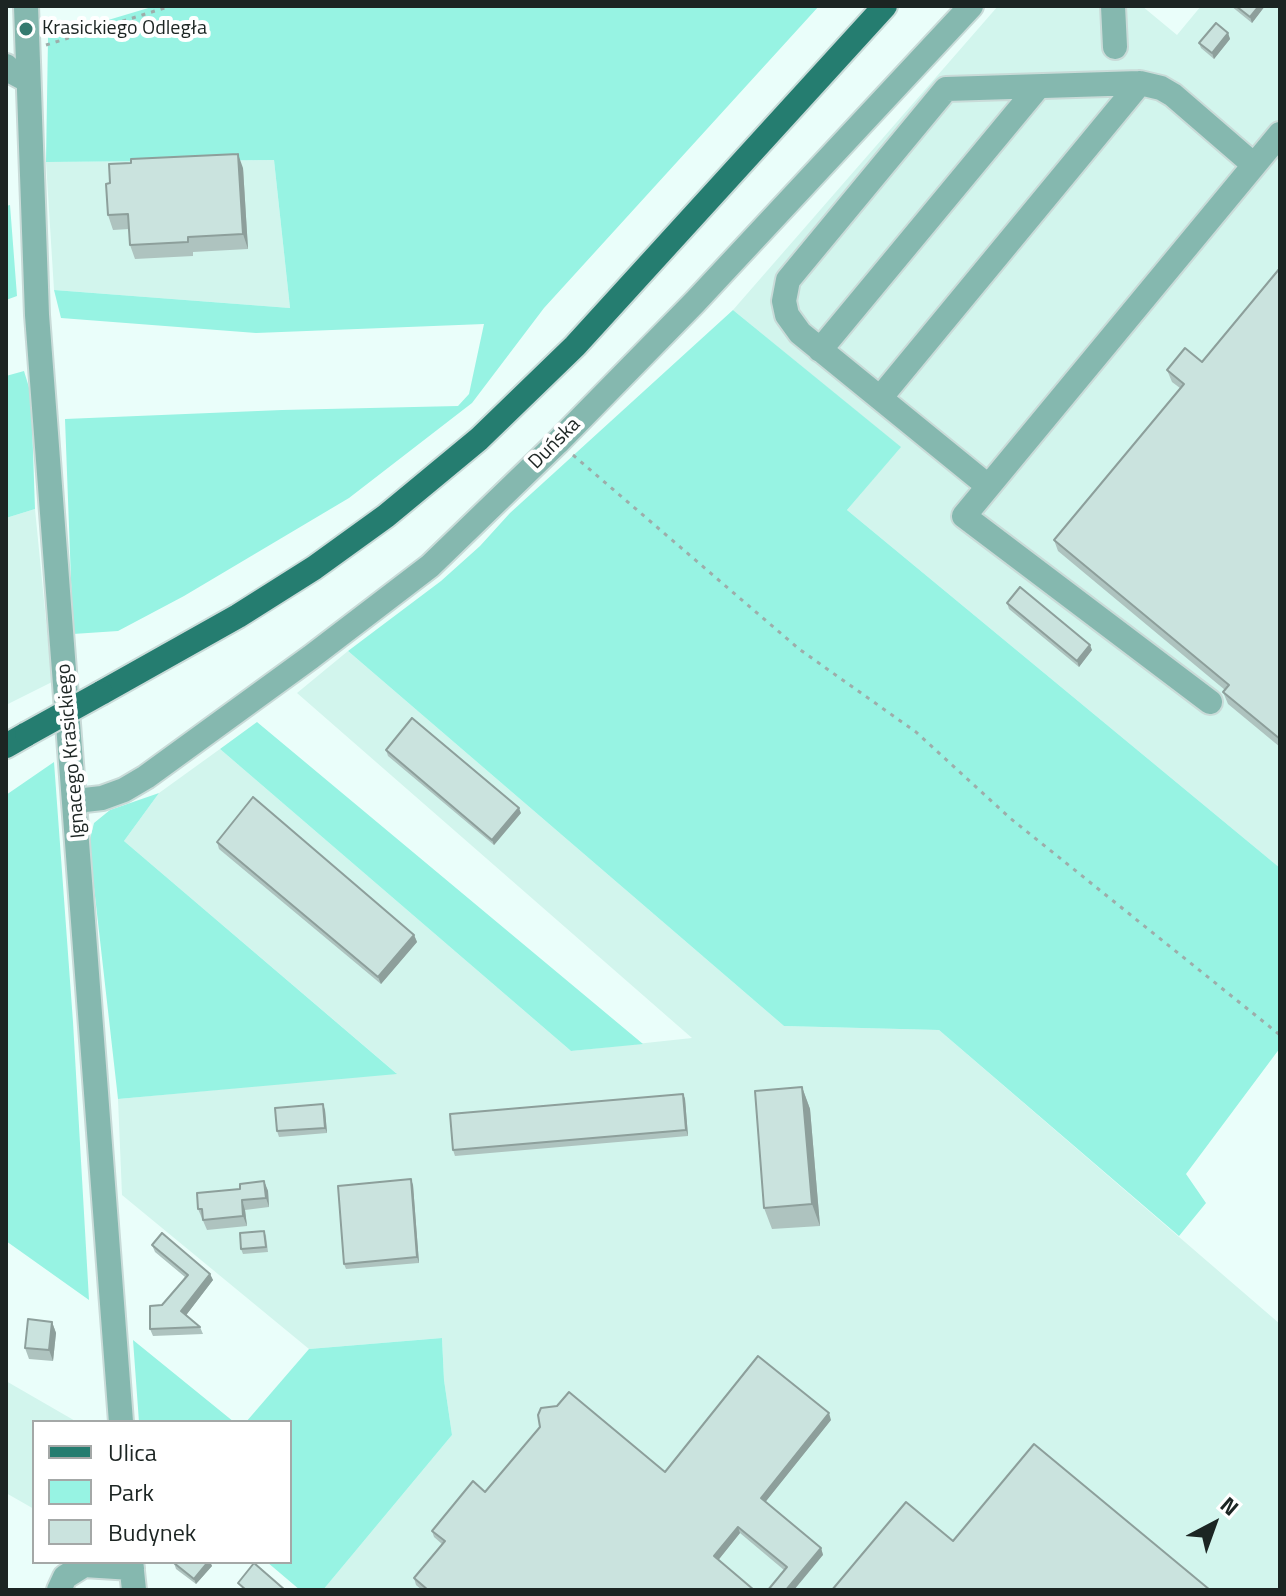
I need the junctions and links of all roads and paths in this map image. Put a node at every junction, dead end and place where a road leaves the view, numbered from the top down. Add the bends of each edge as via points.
1 (26, 6) edge
2 (171, 6) edge
3 (885, 6) edge
4 (971, 6) edge
5 (1113, 6) edge
6 (1115, 47) dead end
7 (27, 51) junction
8 (6, 66) edge
9 (27, 80) junction
10 (1140, 83) junction
11 (1038, 87) junction
12 (1280, 134) edge
13 (1254, 165) junction
14 (820, 350) junction
15 (880, 398) junction
16 (557, 443) junction
17 (988, 486) junction
18 (1210, 702) dead end
19 (17, 740) edge
20 (76, 801) junction
21 (1280, 1035) edge
22 (121, 1420) edge
23 (132, 1573) edge
24 (59, 1590) edge

1 - 7 street, Ignacego Krasickiego
2 - 7 path
3 - 19 main road, bridge via 575,346 479,439 314,568
4 - 16 street, Duńska
5 - 6 street
7 - 9 street, Ignacego Krasickiego
8 - 9 street
9 - 20 street, Ignacego Krasickiego via 37,315
10 - 11 street
10 - 13 street via 1173,95
10 - 15 street
11 - 14 street
11 - 14 street via 946,89 797,268 784,290 787,315
12 - 13 street
13 - 17 street
14 - 15 street
15 - 17 street
16 - 20 street, Duńska via 430,566 311,657 146,777 102,798
16 - 21 path via 799,649 916,732 1010,818
17 - 18 street via 964,516
20 - 22 street, Ignacego Krasickiego
23 - 24 street via 84,1565 65,1577

